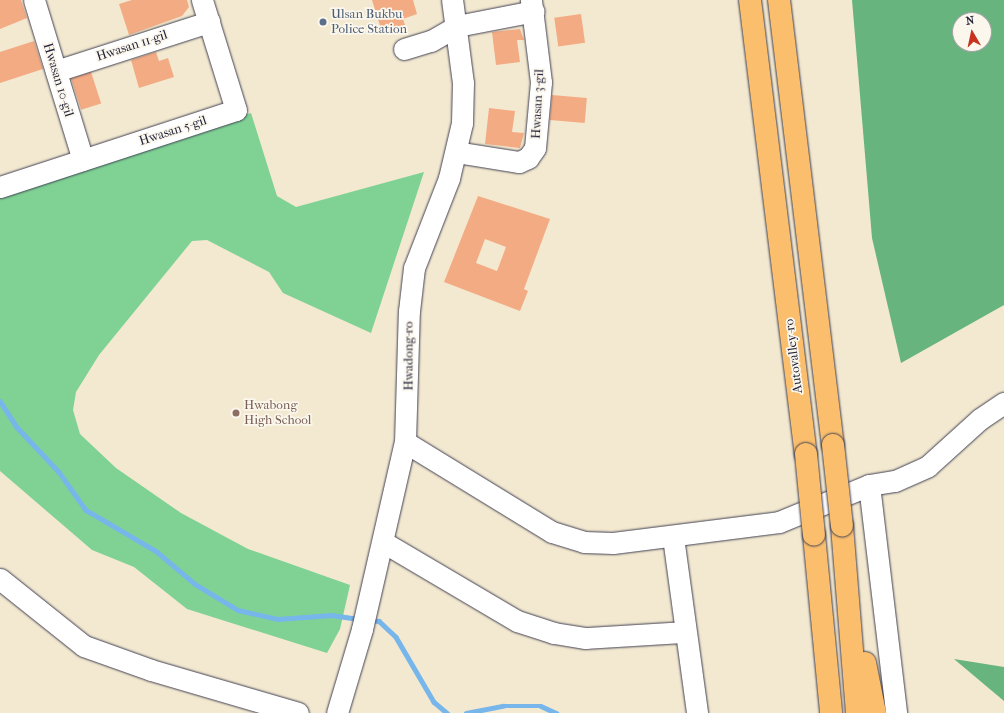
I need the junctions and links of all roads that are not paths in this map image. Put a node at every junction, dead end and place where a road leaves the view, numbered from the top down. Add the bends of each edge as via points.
1 (34, 0) edge
2 (202, 0) edge
3 (452, 0) edge
4 (750, 0) edge
5 (779, 0) edge
6 (533, 6) edge
7 (209, 22) junction
8 (457, 26) junction
9 (404, 49) dead end
10 (56, 71) junction
11 (456, 152) junction
12 (83, 160) junction
13 (0, 187) edge
14 (1004, 403) edge
15 (405, 442) junction
16 (869, 485) junction
17 (673, 537) junction
18 (383, 542) junction
19 (0, 579) edge
20 (848, 581) junction
21 (684, 632) junction
22 (825, 656) junction
23 (298, 713) edge
24 (337, 713) edge
25 (697, 713) edge
26 (823, 713) edge
27 (831, 713) edge
28 (857, 713) edge
29 (875, 713) edge
30 (896, 713) edge

1 - 10 street, Hwasan 10-gil
2 - 7 street, Hwasan 5-gil
3 - 8 street, Hwadong-ro
4 - 22 highway, Autovalley-ro, bridge via 806,454
5 - 20 highway, bridge
6 - 8 street
6 - 11 street, Hwasan 3-gil via 541,82 535,148 519,162
7 - 10 street, Hwasan 11-gil
7 - 12 street, Hwasan 5-gil via 236,110
8 - 9 street via 431,41
8 - 11 street, Hwadong-ro via 463,83 462,123
10 - 12 street, Hwasan 10-gil
11 - 15 street, Hwadong-ro via 414,268 409,311 409,382
12 - 13 street, Hwasan 5-gil
14 - 16 street via 980,419 928,466 895,481
15 - 17 street via 552,532 584,542 612,543
15 - 18 street, Hwadong-ro
16 - 17 street via 779,522
16 - 30 street
17 - 21 street
18 - 21 street via 517,622 554,633 586,638
18 - 24 street, Hwadong-ro via 365,619
19 - 23 street via 84,646 151,670
20 - 28 highway
20 - 29 highway
21 - 25 street
22 - 26 highway
22 - 27 highway, Autovalley-ro

